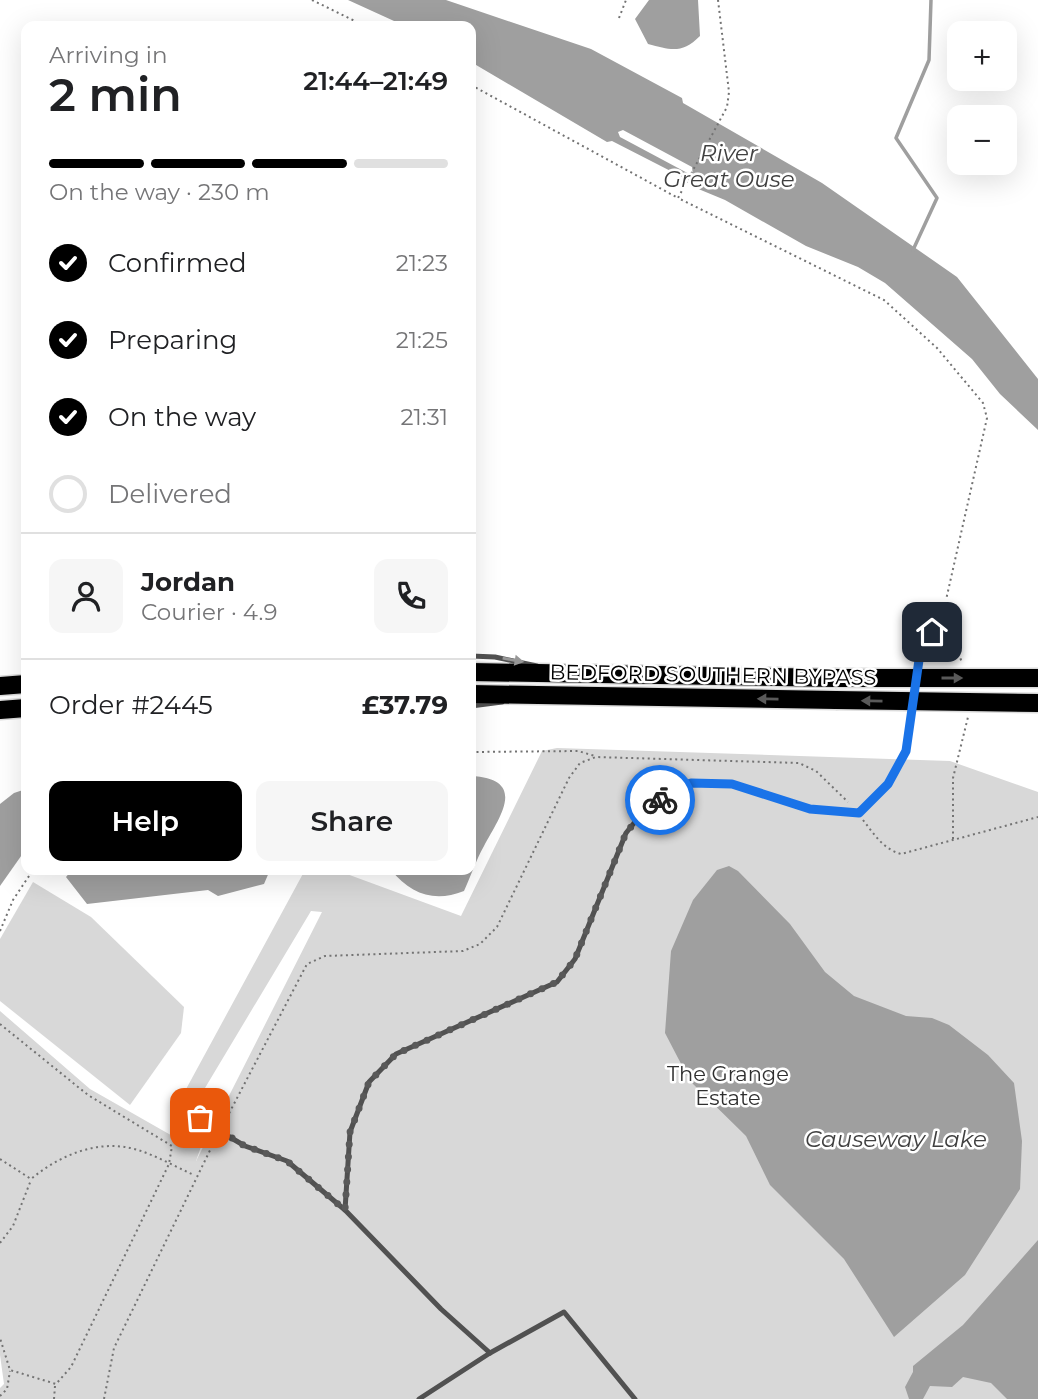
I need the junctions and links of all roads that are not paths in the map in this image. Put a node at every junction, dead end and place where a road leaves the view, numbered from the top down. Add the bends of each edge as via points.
1 (944, 610) road end
2 (476, 657) edge
3 (476, 672) edge
4 (553, 673) junction
5 (1038, 678) edge
6 (21, 684) edge
7 (0, 686) edge
8 (476, 694) edge
9 (553, 694) junction
10 (1038, 703) edge
11 (476, 705) edge
12 (21, 708) edge
13 (0, 710) edge
14 (180, 1108) dead end
15 (345, 1210) junction
16 (490, 1353) junction
17 (419, 1399) edge
18 (635, 1399) edge

1 - 15 lane via 920,653 906,751 888,784 859,813 810,809 732,784 704,783 691,783 647,807 626,833 575,959 557,982 396,1054 369,1082 350,1132
2 -> 4 lane via 530,663
3 - 4 highway, BEDFORD SOUTHERN BYPASS
4 -> 5 highway, BEDFORD SOUTHERN BYPASS, bridge
6 - 7 highway
8 - 9 highway, BEDFORD SOUTHERN BYPASS
10 -> 9 highway, BEDFORD SOUTHERN BYPASS, bridge
9 - 11 lane
12 - 13 highway
14 - 15 lane via 245,1146 287,1161
15 - 16 lane
16 - 17 lane
16 - 18 lane via 564,1312

